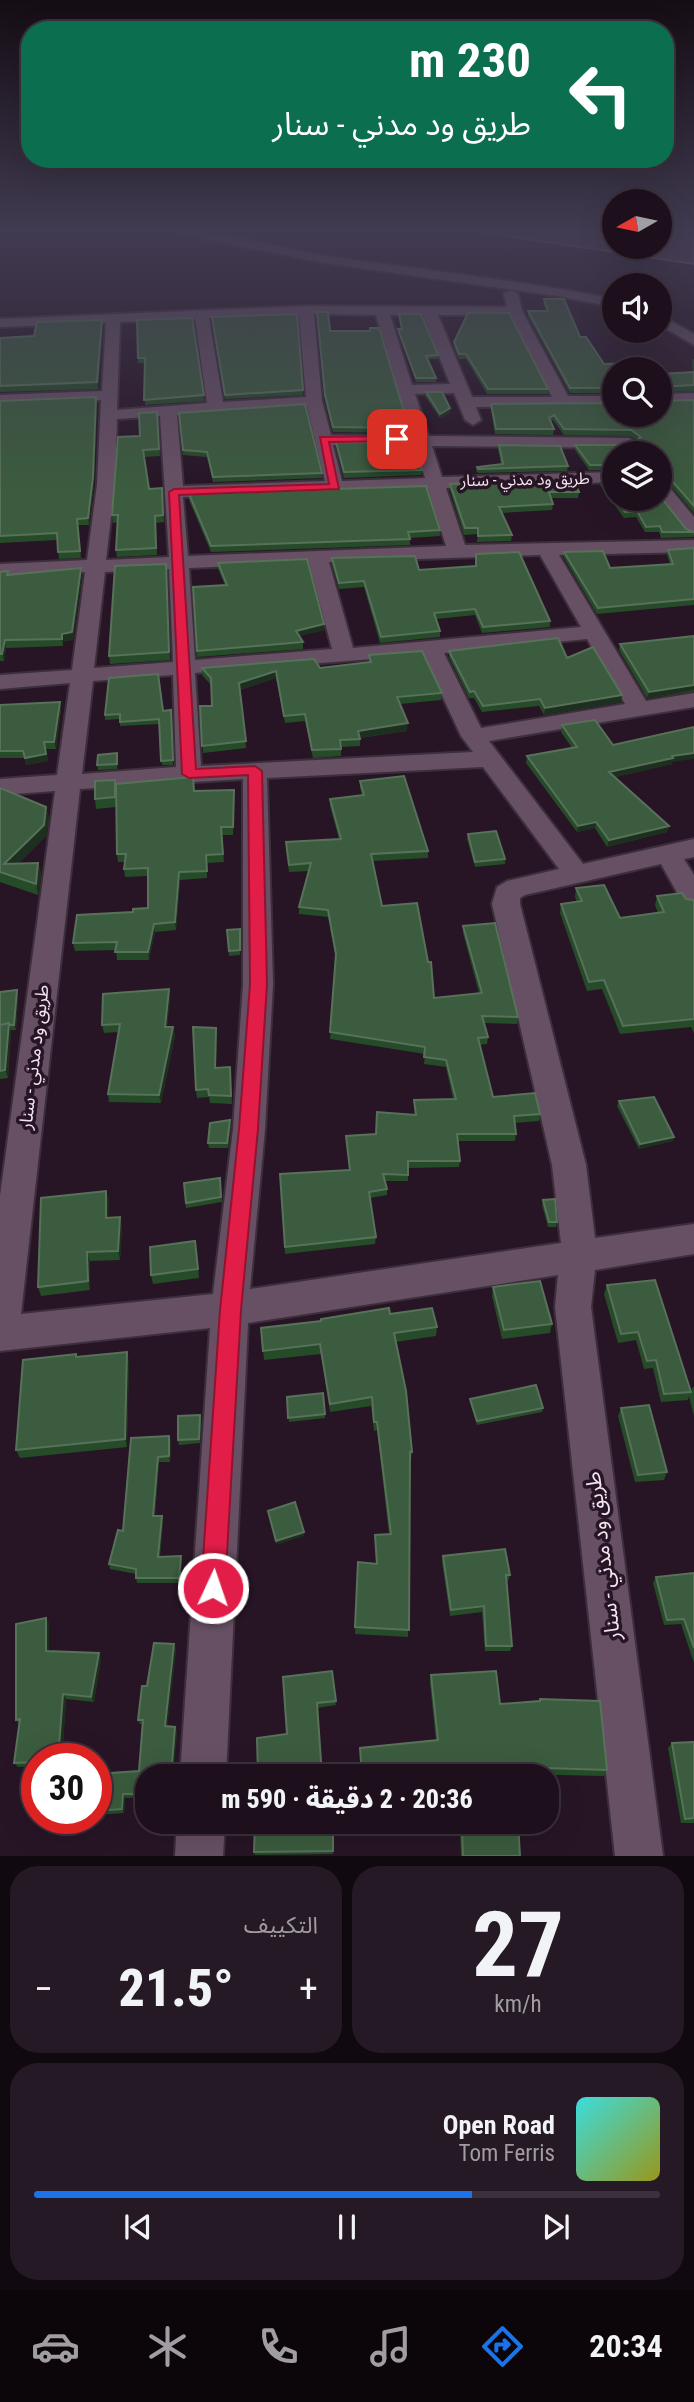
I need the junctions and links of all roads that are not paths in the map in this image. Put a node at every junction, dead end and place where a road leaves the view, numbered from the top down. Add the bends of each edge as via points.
1 (144, 317) edge
2 (201, 317) edge
3 (307, 317) edge
4 (384, 317) edge
5 (431, 317) edge
6 (518, 317) edge
7 (113, 318) junction
8 (0, 323) edge
9 (672, 327) edge
10 (694, 341) edge
11 (406, 390) junction
12 (464, 395) junction
13 (694, 398) edge
14 (0, 399) edge
15 (672, 399) edge
16 (314, 401) junction
17 (562, 401) junction
18 (602, 401) edge
19 (110, 405) junction
20 (216, 407) junction
21 (168, 411) junction
22 (324, 439) junction
23 (421, 439) junction
24 (479, 440) junction
25 (602, 446) edge
26 (602, 477) edge
27 (435, 481) junction
28 (335, 487) junction
29 (174, 492) junction
30 (672, 502) edge
31 (694, 529) edge
32 (694, 546) edge
33 (547, 549) junction
34 (457, 551) junction
35 (317, 556) junction
36 (179, 562) junction
37 (95, 565) junction
38 (0, 570) edge
39 (592, 632) junction
40 (431, 648) junction
41 (344, 654) junction
42 (184, 667) junction
43 (83, 676) junction
44 (0, 682) edge
45 (694, 700) edge
46 (639, 709) junction
47 (472, 736) junction
48 (488, 759) junction
49 (255, 771) junction
50 (189, 774) junction
51 (67, 782) junction
52 (0, 787) edge
53 (681, 851) edge
54 (577, 875) junction
55 (694, 898) edge
56 (694, 1238) edge
57 (580, 1256) junction
58 (230, 1310) junction
59 (0, 1333) edge
60 (204, 1764) edge
61 (200, 1834) edge
62 (199, 1856) edge
63 (639, 1856) edge

1 - 7 street
2 - 20 street
3 - 16 street
4 - 11 street, طريق ود مدني - سنار
5 - 12 street
6 - 17 street
7 - 8 street
7 - 19 street, طريق ود مدني - سنار
9 - 10 street
11 - 12 street, طريق ود مدني - سنار
11 - 23 street, طريق ود مدني - سنار
12 - 17 street, طريق ود مدني - سنار
12 - 24 street
13 - 15 street
14 - 19 street
16 - 20 street
16 - 22 street
17 - 18 street, طريق ود مدني - سنار
19 - 21 street
19 - 37 street, طريق ود مدني - سنار
20 - 21 street
21 - 29 street
22 - 23 street, طريق ود مدني - سنار
22 - 28 street
23 - 24 street, طريق ود مدني - سنار
23 - 27 street, طريق ود مدني - سنار
24 - 25 street, طريق ود مدني - سنار
26 - 27 street, طريق ود مدني - سنار
27 - 28 street, طريق ود مدني - سنار
27 - 34 street, طريق ود مدني - سنار
28 - 29 street, طريق ود مدني - سنار
29 - 36 street
30 - 31 street
32 - 33 street
33 - 34 street
33 - 39 street
34 - 35 street
35 - 36 street
35 - 41 street
36 - 37 street
36 - 42 street
37 - 38 street
37 - 43 street, طريق ود مدني - سنار
39 - 40 street
39 - 46 street
40 - 41 street
40 - 47 street
41 - 42 street
42 - 43 street
42 - 50 street
43 - 44 street
43 - 51 street, طريق ود مدني - سنار
45 - 46 street
46 - 47 street
47 - 48 street
48 - 49 street
48 - 54 street
49 - 50 street
49 - 58 street via 258,984
50 - 51 street
51 - 52 street
51 - 59 street, طريق ود مدني - سنار
53 - 54 street, طريق ود مدني - سنار
53 - 55 street, طريق ود مدني - سنار
54 - 57 street, طريق ود مدني - سنار via 517,888 507,894 506,904 569,1165
56 - 57 street, طريق ود مدني - سنار
57 - 58 street, طريق ود مدني - سنار
57 - 63 street, طريق ود مدني - سنار via 573,1307
58 - 59 street, طريق ود مدني - سنار
58 - 60 street
61 - 62 street

